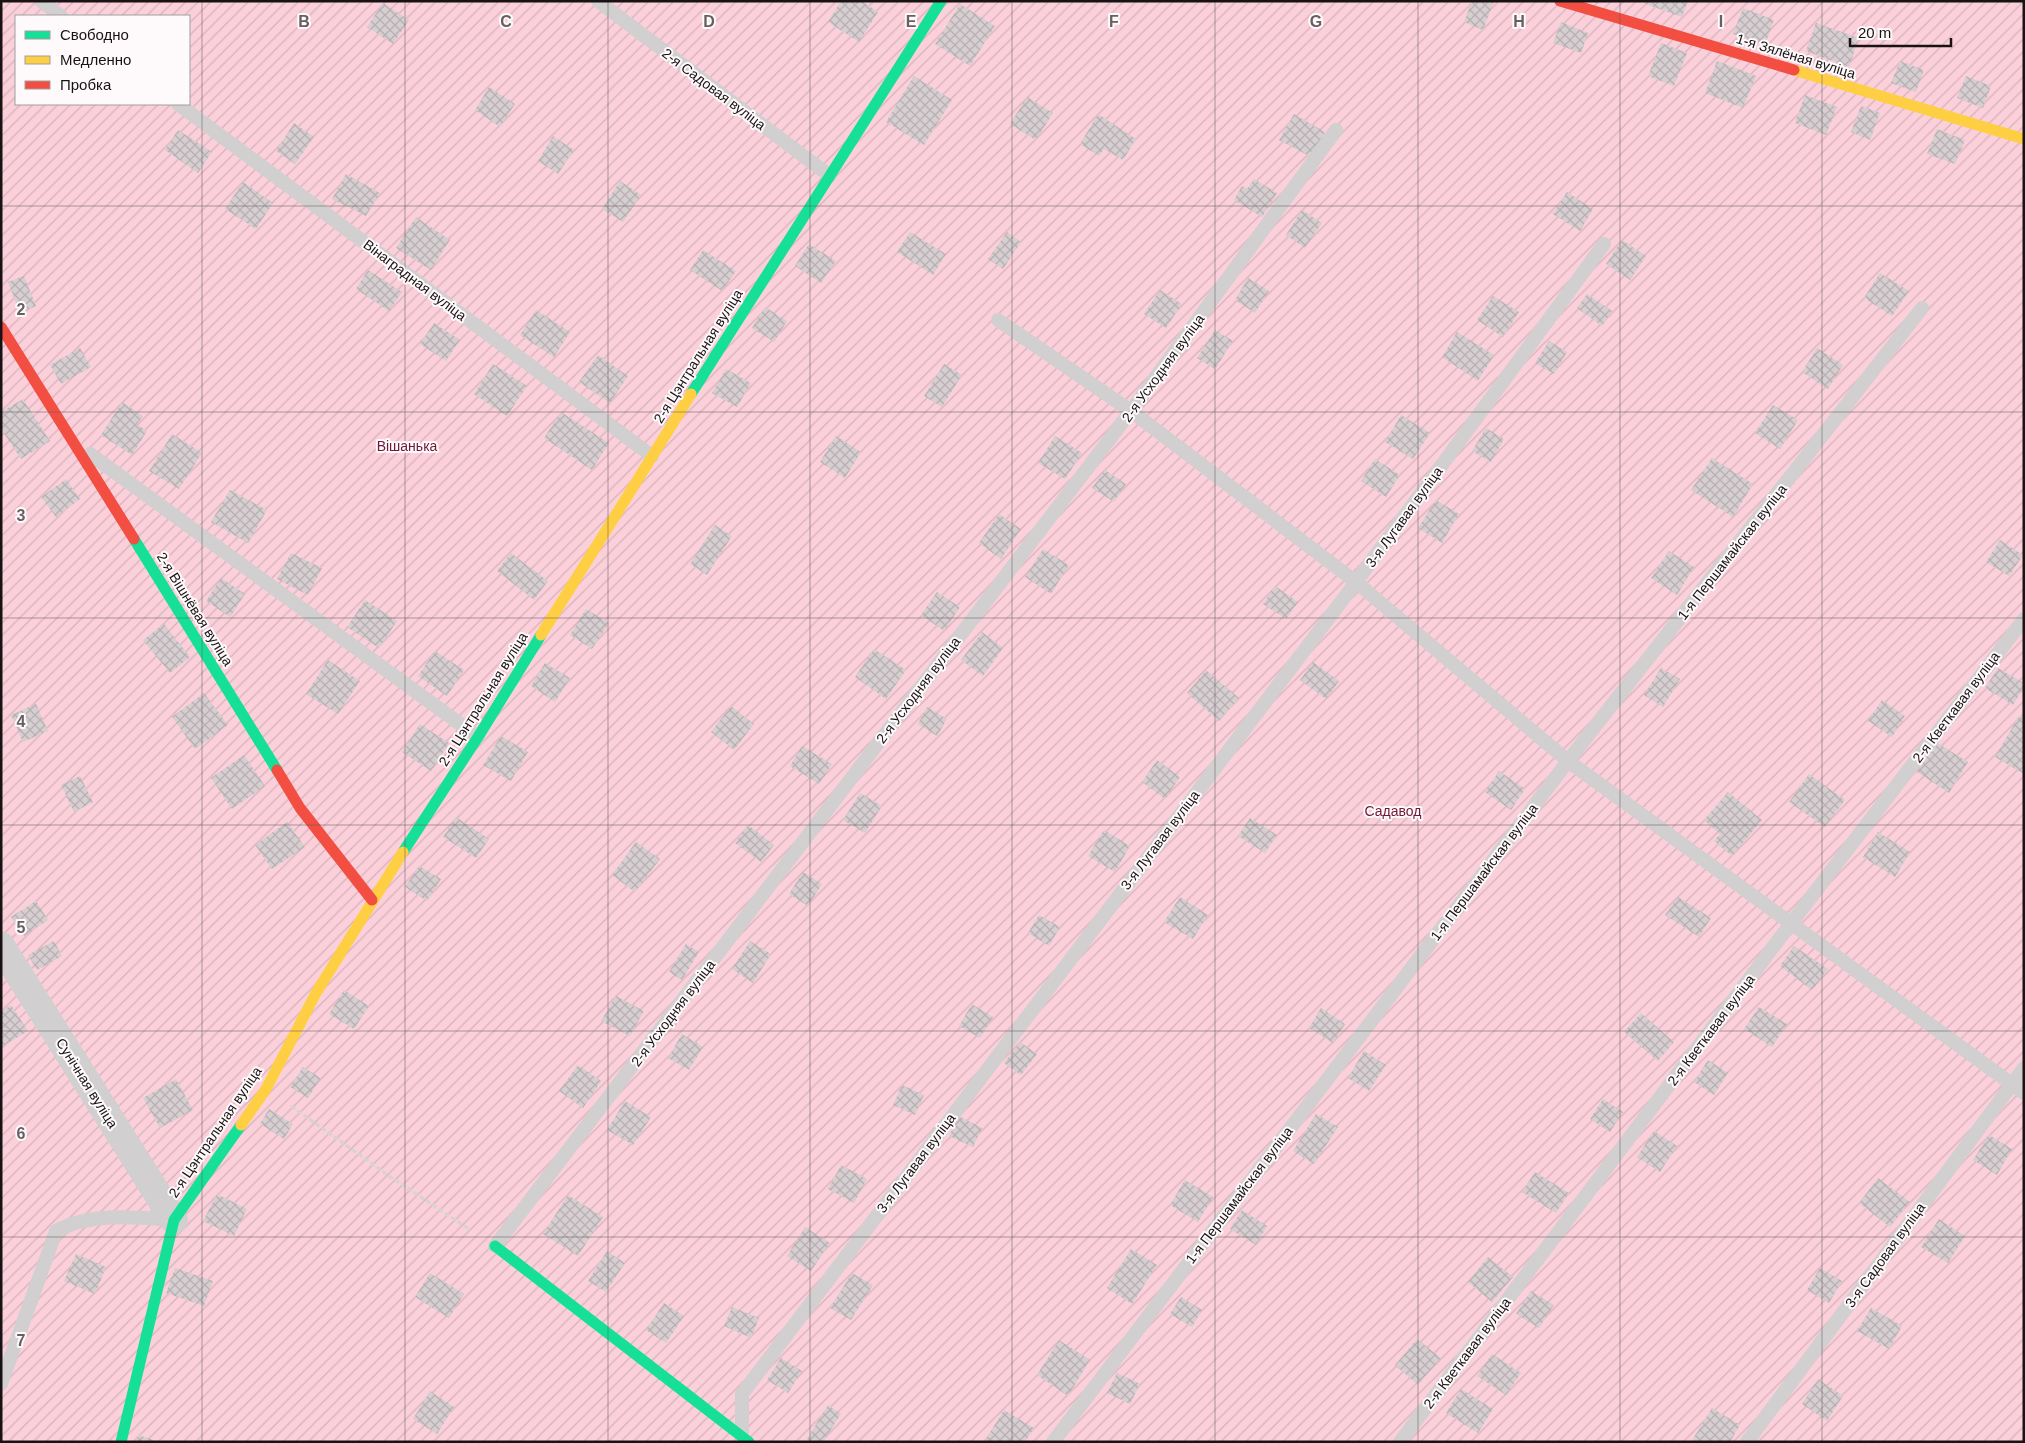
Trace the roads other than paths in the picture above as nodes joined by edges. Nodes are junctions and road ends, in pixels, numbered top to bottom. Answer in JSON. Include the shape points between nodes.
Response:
{"nodes":[{"id":1,"x":41,"y":1,"type":"edge"},
{"id":2,"x":598,"y":1,"type":"edge"},
{"id":3,"x":941,"y":1,"type":"edge"},
{"id":4,"x":1560,"y":1,"type":"edge"},
{"id":5,"x":60,"y":15,"type":"edge"},
{"id":6,"x":179,"y":105,"type":"edge"},
{"id":7,"x":1336,"y":130,"type":"dead end"},
{"id":8,"x":2024,"y":139,"type":"edge"},
{"id":9,"x":830,"y":176,"type":"junction"},
{"id":10,"x":1604,"y":244,"type":"dead end"},
{"id":11,"x":1922,"y":308,"type":"dead end"},
{"id":12,"x":998,"y":320,"type":"dead end"},
{"id":13,"x":1,"y":327,"type":"edge"},
{"id":14,"x":1131,"y":411,"type":"junction"},
{"id":15,"x":76,"y":444,"type":"junction"},
{"id":16,"x":652,"y":456,"type":"junction"},
{"id":17,"x":1356,"y":582,"type":"junction"},
{"id":18,"x":2024,"y":619,"type":"edge"},
{"id":19,"x":478,"y":737,"type":"junction"},
{"id":20,"x":1568,"y":761,"type":"junction"},
{"id":21,"x":372,"y":900,"type":"junction"},
{"id":22,"x":1792,"y":922,"type":"junction"},
{"id":23,"x":1,"y":946,"type":"edge"},
{"id":24,"x":2024,"y":1068,"type":"edge"},
{"id":25,"x":2011,"y":1084,"type":"junction"},
{"id":26,"x":2024,"y":1093,"type":"edge"},
{"id":27,"x":174,"y":1220,"type":"junction"},
{"id":28,"x":495,"y":1246,"type":"joint"},
{"id":29,"x":1,"y":1384,"type":"edge"},
{"id":30,"x":743,"y":1440,"type":"edge"},
{"id":31,"x":121,"y":1442,"type":"edge"},
{"id":32,"x":1053,"y":1442,"type":"edge"},
{"id":33,"x":1400,"y":1442,"type":"edge"},
{"id":34,"x":1747,"y":1442,"type":"edge"}],
"edges":[{"from":1,"to":5,"type":"lane"},
{"from":2,"to":9,"type":"lane","name":"2-я Садовая вуліца"},
{"from":3,"to":9,"type":"street","name":"2-я Цэнтральная вуліца"},
{"from":4,"to":8,"type":"street","name":"1-я Зялёная вуліца"},
{"from":6,"to":16,"type":"lane","name":"Вінаградная вуліца"},
{"from":7,"to":14,"type":"lane","name":"2-я Усходняя вуліца"},
{"from":9,"to":16,"type":"street","name":"2-я Цэнтральная вуліца"},
{"from":10,"to":17,"type":"lane","name":"3-я Лугавая вуліца"},
{"from":11,"to":20,"type":"lane","name":"1-я Першамайская вуліца"},
{"from":12,"to":14,"type":"lane"},
{"from":13,"to":15,"type":"street","name":"2-я Вішнёвая вуліца"},
{"from":14,"to":17,"type":"lane"},
{"from":14,"to":28,"type":"lane","name":"2-я Усходняя вуліца"},
{"from":15,"to":19,"type":"lane"},
{"from":15,"to":21,"type":"street","name":"2-я Вішнёвая вуліца","via":[[300,808]]},
{"from":16,"to":19,"type":"street","name":"2-я Цэнтральная вуліца"},
{"from":17,"to":20,"type":"lane"},
{"from":17,"to":30,"type":"lane","name":"3-я Лугавая вуліца","via":[[742,1394]]},
{"from":18,"to":22,"type":"lane","name":"2-я Кветкавая вуліца"},
{"from":19,"to":21,"type":"street","name":"2-я Цэнтральная вуліца"},
{"from":20,"to":22,"type":"lane"},
{"from":20,"to":32,"type":"lane","name":"1-я Першамайская вуліца"},
{"from":21,"to":27,"type":"street","name":"2-я Цэнтральная вуліца","via":[[316,993],[266,1089]]},
{"from":22,"to":25,"type":"lane"},
{"from":22,"to":33,"type":"lane","name":"2-я Кветкавая вуліца"},
{"from":23,"to":27,"type":"street","name":"Сунічная вуліца"},
{"from":24,"to":25,"type":"lane","name":"3-я Садовая вуліца"},
{"from":25,"to":26,"type":"lane"},
{"from":25,"to":34,"type":"lane","name":"3-я Садовая вуліца"},
{"from":27,"to":29,"type":"lane","via":[[122,1216],[69,1224],[56,1231]]},
{"from":27,"to":31,"type":"street","name":"2-я Цэнтральная вуліца"},
{"from":28,"to":30,"type":"street"}]}
